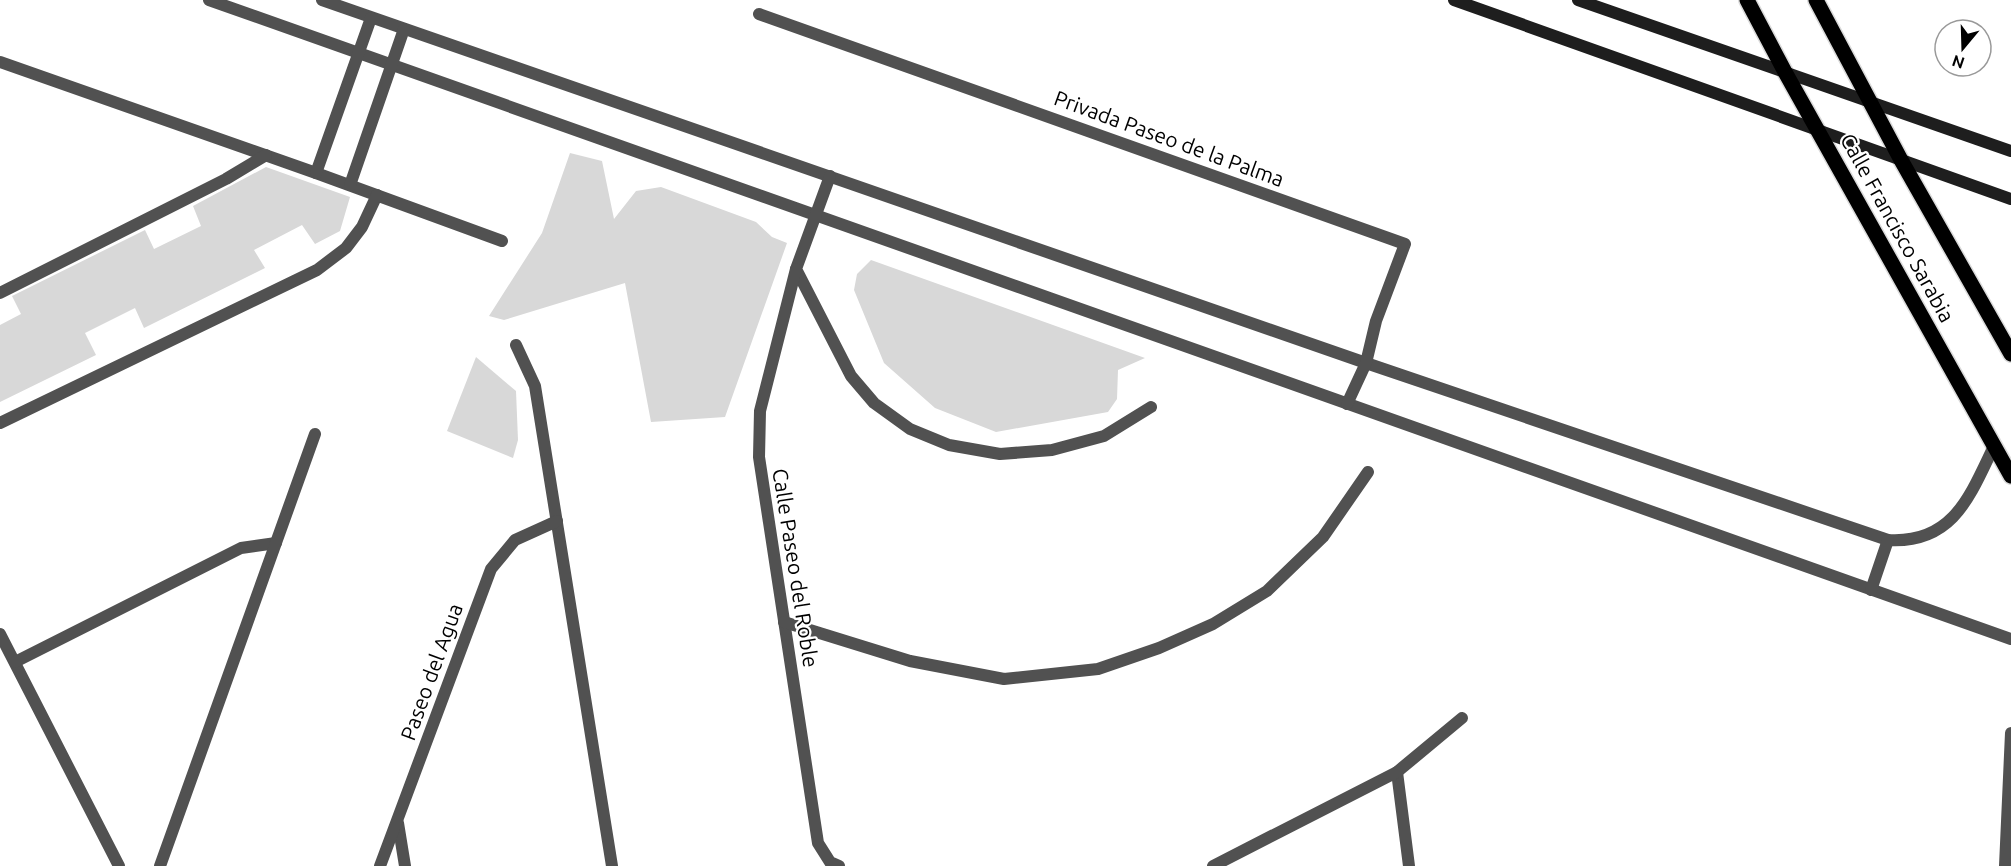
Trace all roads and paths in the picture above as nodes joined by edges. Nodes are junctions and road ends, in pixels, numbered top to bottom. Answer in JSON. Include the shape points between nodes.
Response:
{"nodes":[{"id":1,"x":209,"y":0,"type":"edge"},
{"id":2,"x":322,"y":0,"type":"edge"},
{"id":3,"x":1454,"y":0,"type":"edge"},
{"id":4,"x":1578,"y":0,"type":"edge"},
{"id":5,"x":1747,"y":0,"type":"edge"},
{"id":6,"x":1816,"y":0,"type":"edge"},
{"id":7,"x":759,"y":14,"type":"dead end"},
{"id":8,"x":371,"y":18,"type":"junction"},
{"id":9,"x":404,"y":29,"type":"junction"},
{"id":10,"x":358,"y":53,"type":"junction"},
{"id":11,"x":0,"y":62,"type":"edge"},
{"id":12,"x":392,"y":65,"type":"junction"},
{"id":13,"x":1785,"y":72,"type":"junction"},
{"id":14,"x":1871,"y":102,"type":"junction"},
{"id":15,"x":1818,"y":130,"type":"junction"},
{"id":16,"x":2011,"y":151,"type":"edge"},
{"id":17,"x":266,"y":155,"type":"junction"},
{"id":18,"x":1901,"y":160,"type":"junction"},
{"id":19,"x":316,"y":173,"type":"junction"},
{"id":20,"x":830,"y":176,"type":"junction"},
{"id":21,"x":350,"y":185,"type":"junction"},
{"id":22,"x":376,"y":195,"type":"junction"},
{"id":23,"x":2011,"y":199,"type":"edge"},
{"id":24,"x":816,"y":215,"type":"junction"},
{"id":25,"x":502,"y":241,"type":"dead end"},
{"id":26,"x":796,"y":269,"type":"junction"},
{"id":27,"x":0,"y":293,"type":"edge"},
{"id":28,"x":516,"y":345,"type":"dead end"},
{"id":29,"x":2011,"y":354,"type":"edge"},
{"id":30,"x":1366,"y":363,"type":"junction"},
{"id":31,"x":1347,"y":404,"type":"junction"},
{"id":32,"x":1151,"y":407,"type":"dead end"},
{"id":33,"x":0,"y":423,"type":"edge"},
{"id":34,"x":315,"y":434,"type":"dead end"},
{"id":35,"x":1994,"y":446,"type":"junction"},
{"id":36,"x":1368,"y":472,"type":"dead end"},
{"id":37,"x":2011,"y":476,"type":"edge"},
{"id":38,"x":557,"y":521,"type":"junction"},
{"id":39,"x":1888,"y":540,"type":"junction"},
{"id":40,"x":276,"y":543,"type":"junction"},
{"id":41,"x":1871,"y":590,"type":"junction"},
{"id":42,"x":784,"y":622,"type":"junction"},
{"id":43,"x":0,"y":634,"type":"edge"},
{"id":44,"x":2011,"y":639,"type":"edge"},
{"id":45,"x":15,"y":662,"type":"junction"},
{"id":46,"x":1462,"y":718,"type":"dead end"},
{"id":47,"x":2011,"y":733,"type":"edge"},
{"id":48,"x":1397,"y":772,"type":"junction"},
{"id":49,"x":397,"y":821,"type":"junction"},
{"id":50,"x":119,"y":866,"type":"edge"},
{"id":51,"x":160,"y":866,"type":"edge"},
{"id":52,"x":380,"y":866,"type":"edge"},
{"id":53,"x":405,"y":866,"type":"edge"},
{"id":54,"x":612,"y":866,"type":"edge"},
{"id":55,"x":839,"y":866,"type":"edge"},
{"id":56,"x":1213,"y":866,"type":"edge"},
{"id":57,"x":1409,"y":866,"type":"edge"},
{"id":58,"x":2005,"y":866,"type":"edge"}],
"edges":[{"from":1,"to":10,"type":"street"},
{"from":2,"to":8,"type":"street"},
{"from":3,"to":15,"type":"main road"},
{"from":4,"to":13,"type":"main road"},
{"from":5,"to":13,"type":"main road","name":"Calle Francisco Sarabia"},
{"from":6,"to":14,"type":"main road","name":"Calle Francisco Sarabia"},
{"from":7,"to":30,"type":"street","name":"Privada Paseo de la Palma","via":[[1405,244],[1376,321]]},
{"from":8,"to":9,"type":"street"},
{"from":8,"to":10,"type":"street"},
{"from":9,"to":12,"type":"street"},
{"from":9,"to":20,"type":"street"},
{"from":10,"to":12,"type":"street"},
{"from":10,"to":19,"type":"street"},
{"from":11,"to":17,"type":"street"},
{"from":12,"to":21,"type":"street"},
{"from":12,"to":24,"type":"street"},
{"from":13,"to":14,"type":"main road"},
{"from":13,"to":15,"type":"main road","name":"Calle Francisco Sarabia"},
{"from":14,"to":16,"type":"main road"},
{"from":14,"to":18,"type":"main road","name":"Calle Francisco Sarabia"},
{"from":15,"to":18,"type":"main road"},
{"from":15,"to":35,"type":"main road","name":"Calle Francisco Sarabia"},
{"from":17,"to":19,"type":"street"},
{"from":17,"to":27,"type":"street"},
{"from":18,"to":23,"type":"main road"},
{"from":18,"to":29,"type":"main road","name":"Calle Francisco Sarabia"},
{"from":19,"to":21,"type":"street"},
{"from":20,"to":24,"type":"street","name":"Calle Paseo del Roble"},
{"from":20,"to":30,"type":"street"},
{"from":21,"to":22,"type":"street"},
{"from":22,"to":25,"type":"street"},
{"from":22,"to":33,"type":"street","via":[[362,227],[346,248],[318,270]]},
{"from":24,"to":26,"type":"street","name":"Calle Paseo del Roble"},
{"from":24,"to":31,"type":"street"},
{"from":26,"to":32,"type":"street","via":[[851,376],[874,404],[910,429],[949,445],[1000,454],[1052,450],[1104,436]]},
{"from":26,"to":42,"type":"street","name":"Calle Paseo del Roble","via":[[760,411],[759,457]]},
{"from":28,"to":38,"type":"street","via":[[535,386]]},
{"from":30,"to":31,"type":"street","name":"Privada Paseo de la Palma"},
{"from":30,"to":39,"type":"street"},
{"from":31,"to":41,"type":"street"},
{"from":34,"to":40,"type":"street"},
{"from":35,"to":37,"type":"main road","name":"Calle Francisco Sarabia"},
{"from":35,"to":39,"type":"street","via":[[1955,517],[1934,532],[1908,542]]},
{"from":36,"to":42,"type":"street","via":[[1323,537],[1267,591],[1213,624],[1098,669],[1004,679],[910,662]]},
{"from":38,"to":49,"type":"street","name":"Paseo del Agua","via":[[515,540],[491,569]]},
{"from":38,"to":54,"type":"street"},
{"from":39,"to":41,"type":"street"},
{"from":40,"to":45,"type":"street","via":[[241,548]]},
{"from":40,"to":51,"type":"street"},
{"from":41,"to":44,"type":"street"},
{"from":42,"to":55,"type":"street","name":"Calle Paseo del Roble","via":[[818,843],[830,862]]},
{"from":43,"to":45,"type":"street"},
{"from":45,"to":50,"type":"street"},
{"from":46,"to":48,"type":"street"},
{"from":47,"to":58,"type":"street"},
{"from":48,"to":56,"type":"street"},
{"from":48,"to":57,"type":"street"},
{"from":49,"to":52,"type":"street","name":"Paseo del Agua"},
{"from":49,"to":53,"type":"street"}]}
